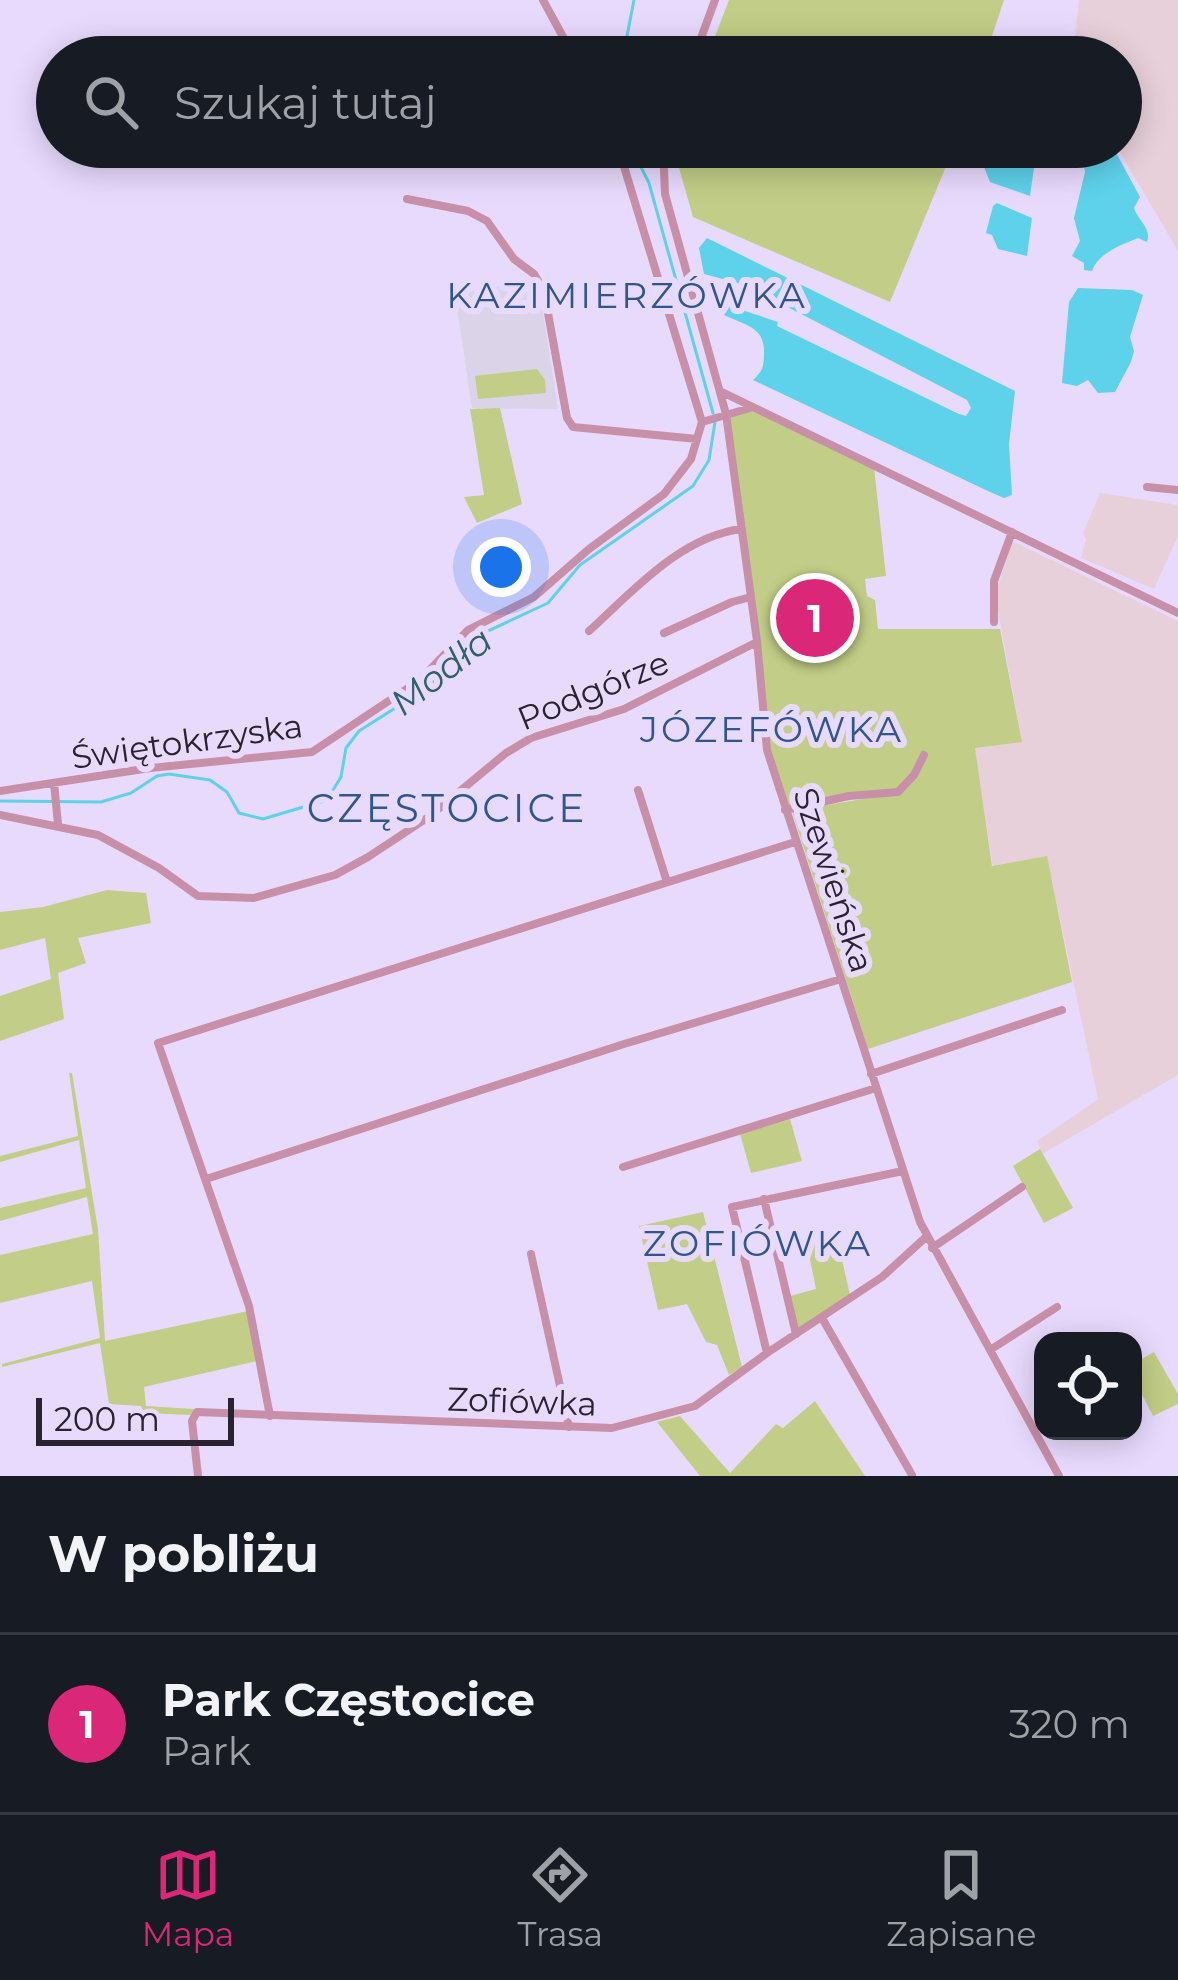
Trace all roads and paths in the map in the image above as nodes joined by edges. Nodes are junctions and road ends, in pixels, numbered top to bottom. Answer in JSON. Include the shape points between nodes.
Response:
{"nodes":[{"id":1,"x":543,"y":0,"type":"edge"},
{"id":2,"x":715,"y":0,"type":"edge"},
{"id":3,"x":563,"y":36,"type":"edge"},
{"id":4,"x":702,"y":36,"type":"edge"},
{"id":5,"x":625,"y":168,"type":"edge"},
{"id":6,"x":664,"y":168,"type":"edge"},
{"id":7,"x":407,"y":199,"type":"dead end"},
{"id":8,"x":721,"y":391,"type":"junction"},
{"id":9,"x":752,"y":407,"type":"junction"},
{"id":10,"x":714,"y":418,"type":"junction"},
{"id":11,"x":697,"y":439,"type":"junction"},
{"id":12,"x":1147,"y":487,"type":"dead end"},
{"id":13,"x":1178,"y":490,"type":"edge"},
{"id":14,"x":742,"y":529,"type":"junction"},
{"id":15,"x":1012,"y":532,"type":"junction"},
{"id":16,"x":751,"y":597,"type":"junction"},
{"id":17,"x":1178,"y":613,"type":"edge"},
{"id":18,"x":994,"y":622,"type":"dead end"},
{"id":19,"x":589,"y":631,"type":"dead end"},
{"id":20,"x":664,"y":633,"type":"dead end"},
{"id":21,"x":757,"y":641,"type":"junction"},
{"id":22,"x":924,"y":755,"type":"dead end"},
{"id":23,"x":55,"y":786,"type":"junction"},
{"id":24,"x":638,"y":790,"type":"dead end"},
{"id":25,"x":0,"y":791,"type":"edge"},
{"id":26,"x":785,"y":810,"type":"junction"},
{"id":27,"x":0,"y":815,"type":"edge"},
{"id":28,"x":58,"y":824,"type":"junction"},
{"id":29,"x":796,"y":842,"type":"junction"},
{"id":30,"x":667,"y":882,"type":"junction"},
{"id":31,"x":841,"y":980,"type":"junction"},
{"id":32,"x":1062,"y":1010,"type":"dead end"},
{"id":33,"x":871,"y":1074,"type":"junction"},
{"id":34,"x":876,"y":1088,"type":"junction"},
{"id":35,"x":623,"y":1167,"type":"dead end"},
{"id":36,"x":903,"y":1171,"type":"junction"},
{"id":37,"x":206,"y":1179,"type":"junction"},
{"id":38,"x":1022,"y":1187,"type":"dead end"},
{"id":39,"x":764,"y":1199,"type":"junction"},
{"id":40,"x":926,"y":1237,"type":"junction"},
{"id":41,"x":932,"y":1248,"type":"junction"},
{"id":42,"x":531,"y":1253,"type":"dead end"},
{"id":43,"x":1057,"y":1307,"type":"dead end"},
{"id":44,"x":822,"y":1318,"type":"junction"},
{"id":45,"x":796,"y":1334,"type":"junction"},
{"id":46,"x":990,"y":1351,"type":"junction"},
{"id":47,"x":767,"y":1353,"type":"junction"},
{"id":48,"x":270,"y":1416,"type":"junction"},
{"id":49,"x":569,"y":1427,"type":"junction"},
{"id":50,"x":912,"y":1475,"type":"edge"},
{"id":51,"x":198,"y":1476,"type":"edge"},
{"id":52,"x":1060,"y":1476,"type":"edge"}],
"edges":[{"from":1,"to":3,"type":"street"},
{"from":2,"to":4,"type":"street"},
{"from":5,"to":10,"type":"street"},
{"from":6,"to":8,"type":"street"},
{"from":7,"to":11,"type":"street","via":[[487,221],[534,274],[573,428]]},
{"from":8,"to":9,"type":"street"},
{"from":8,"to":10,"type":"street"},
{"from":9,"to":10,"type":"street"},
{"from":9,"to":15,"type":"street"},
{"from":10,"to":11,"type":"street","name":"Świętokrzyska"},
{"from":10,"to":14,"type":"street","name":"Szewieńska"},
{"from":11,"to":23,"type":"street","name":"Świętokrzyska","via":[[664,494],[534,597],[468,630],[420,680],[312,752]]},
{"from":12,"to":13,"type":"street"},
{"from":14,"to":16,"type":"street","name":"Szewieńska"},
{"from":14,"to":19,"type":"street","via":[[680,554]]},
{"from":15,"to":17,"type":"street"},
{"from":15,"to":18,"type":"street","via":[[994,580]]},
{"from":16,"to":20,"type":"street"},
{"from":16,"to":21,"type":"street","name":"Szewieńska"},
{"from":21,"to":26,"type":"street","name":"Szewieńska","via":[[766,750]]},
{"from":21,"to":28,"type":"street","name":"Podgórze","via":[[624,709],[531,738],[368,857],[266,895],[198,896],[110,841]]},
{"from":22,"to":26,"type":"street","via":[[898,792]]},
{"from":23,"to":25,"type":"street","name":"Świętokrzyska"},
{"from":23,"to":28,"type":"street"},
{"from":24,"to":30,"type":"street"},
{"from":26,"to":29,"type":"street","name":"Szewieńska"},
{"from":27,"to":28,"type":"street","name":"Podgórze"},
{"from":29,"to":30,"type":"street"},
{"from":29,"to":31,"type":"street","name":"Szewieńska"},
{"from":30,"to":37,"type":"street","via":[[158,1043]]},
{"from":31,"to":33,"type":"street","name":"Szewieńska"},
{"from":31,"to":37,"type":"street"},
{"from":32,"to":33,"type":"street"},
{"from":33,"to":34,"type":"street","name":"Szewieńska"},
{"from":34,"to":35,"type":"street"},
{"from":34,"to":36,"type":"street","name":"Szewieńska"},
{"from":36,"to":39,"type":"street"},
{"from":36,"to":40,"type":"street","name":"Szewieńska"},
{"from":37,"to":48,"type":"street","via":[[249,1306]]},
{"from":38,"to":41,"type":"street"},
{"from":39,"to":45,"type":"street"},
{"from":39,"to":47,"type":"street","via":[[734,1205],[732,1213]]},
{"from":40,"to":41,"type":"street","name":"Szewieńska"},
{"from":40,"to":44,"type":"street","name":"Zofiówka"},
{"from":41,"to":46,"type":"street","name":"Szewieńska"},
{"from":42,"to":49,"type":"street"},
{"from":43,"to":46,"type":"street"},
{"from":44,"to":45,"type":"street","name":"Zofiówka"},
{"from":44,"to":50,"type":"street"},
{"from":45,"to":47,"type":"street","name":"Zofiówka"},
{"from":46,"to":52,"type":"street","name":"Szewieńska"},
{"from":47,"to":49,"type":"street","name":"Zofiówka","via":[[695,1406],[612,1427]]},
{"from":48,"to":49,"type":"street","name":"Zofiówka"},
{"from":48,"to":51,"type":"street","name":"Zofiówka","via":[[194,1414]]}]}
